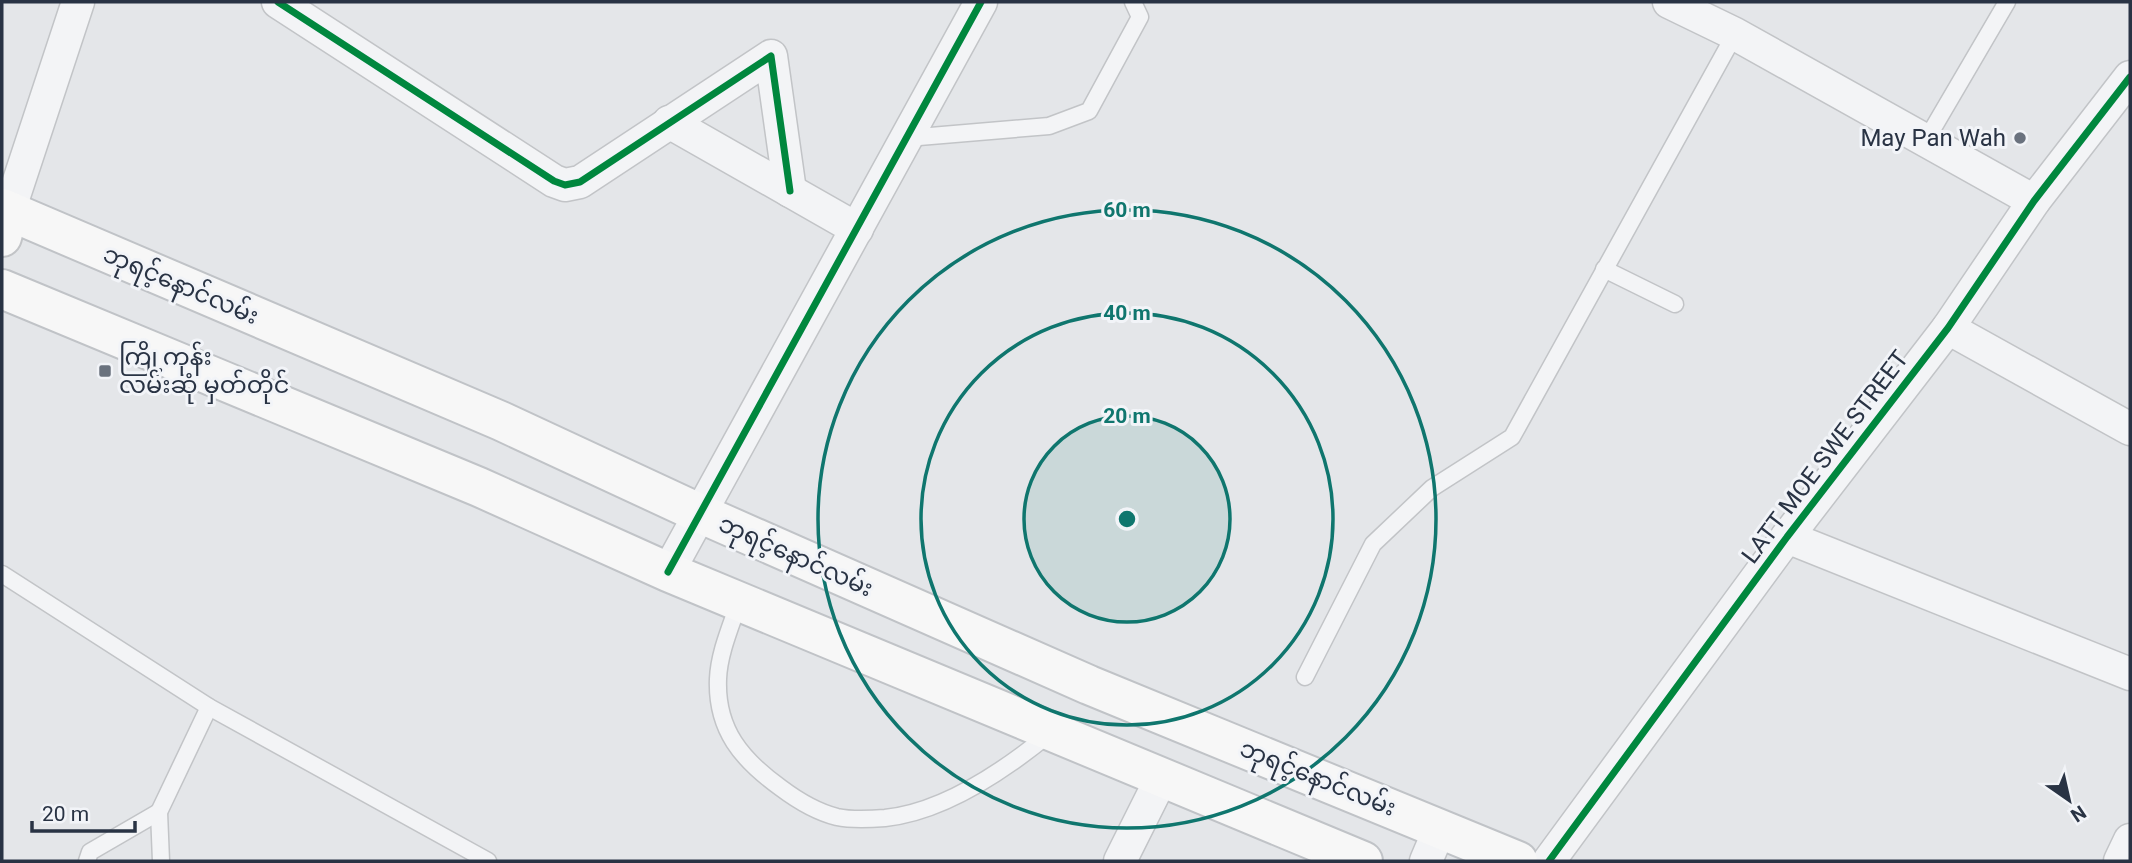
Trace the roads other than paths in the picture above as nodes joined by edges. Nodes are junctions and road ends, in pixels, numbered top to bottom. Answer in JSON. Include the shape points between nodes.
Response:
{"nodes":[{"id":1,"x":78,"y":2,"type":"edge"},
{"id":2,"x":278,"y":2,"type":"edge"},
{"id":3,"x":981,"y":2,"type":"edge"},
{"id":4,"x":1133,"y":2,"type":"edge"},
{"id":5,"x":1669,"y":2,"type":"edge"},
{"id":6,"x":2007,"y":2,"type":"edge"},
{"id":7,"x":1734,"y":34,"type":"junction"},
{"id":8,"x":2130,"y":77,"type":"edge"},
{"id":9,"x":669,"y":122,"type":"junction"},
{"id":10,"x":906,"y":138,"type":"junction"},
{"id":11,"x":1925,"y":142,"type":"junction"},
{"id":12,"x":790,"y":191,"type":"junction"},
{"id":13,"x":2034,"y":201,"type":"junction"},
{"id":14,"x":4,"y":219,"type":"edge"},
{"id":15,"x":857,"y":229,"type":"junction"},
{"id":16,"x":1604,"y":269,"type":"junction"},
{"id":17,"x":2,"y":289,"type":"edge"},
{"id":18,"x":1675,"y":304,"type":"dead end"},
{"id":19,"x":1948,"y":328,"type":"junction"},
{"id":20,"x":2130,"y":429,"type":"edge"},
{"id":21,"x":699,"y":513,"type":"junction"},
{"id":22,"x":1787,"y":537,"type":"junction"},
{"id":23,"x":668,"y":572,"type":"junction"},
{"id":24,"x":2,"y":574,"type":"edge"},
{"id":25,"x":739,"y":602,"type":"junction"},
{"id":26,"x":2130,"y":674,"type":"edge"},
{"id":27,"x":1305,"y":677,"type":"dead end"},
{"id":28,"x":1090,"y":685,"type":"junction"},
{"id":29,"x":209,"y":707,"type":"junction"},
{"id":30,"x":1060,"y":735,"type":"junction"},
{"id":31,"x":1162,"y":777,"type":"junction"},
{"id":32,"x":159,"y":812,"type":"junction"},
{"id":33,"x":2130,"y":840,"type":"edge"},
{"id":34,"x":1433,"y":845,"type":"edge"},
{"id":35,"x":87,"y":861,"type":"edge"},
{"id":36,"x":161,"y":861,"type":"edge"},
{"id":37,"x":488,"y":861,"type":"edge"},
{"id":38,"x":1120,"y":861,"type":"edge"},
{"id":39,"x":1363,"y":861,"type":"edge"},
{"id":40,"x":1518,"y":861,"type":"edge"},
{"id":41,"x":1549,"y":861,"type":"edge"},
{"id":42,"x":2120,"y":861,"type":"edge"}],
"edges":[{"from":1,"to":14,"type":"street"},
{"from":2,"to":9,"type":"street","via":[[565,185],[580,182]]},
{"from":3,"to":10,"type":"street"},
{"from":4,"to":10,"type":"lane","via":[[1140,17],[1089,111],[1049,126]]},
{"from":5,"to":7,"type":"street"},
{"from":6,"to":11,"type":"lane"},
{"from":7,"to":11,"type":"street"},
{"from":7,"to":16,"type":"lane"},
{"from":8,"to":13,"type":"street","name":"LATT MOE SWE STREET"},
{"from":9,"to":12,"type":"street"},
{"from":9,"to":12,"type":"street","via":[[771,55]]},
{"from":10,"to":15,"type":"street"},
{"from":11,"to":13,"type":"street"},
{"from":12,"to":15,"type":"street"},
{"from":13,"to":19,"type":"street","name":"LATT MOE SWE STREET"},
{"from":14,"to":21,"type":"main road","name":"ဘုရင့်နောင်လမ်း","via":[[501,421]]},
{"from":15,"to":21,"type":"street"},
{"from":16,"to":18,"type":"lane"},
{"from":16,"to":27,"type":"lane","via":[[1511,436],[1432,488],[1373,544]]},
{"from":17,"to":23,"type":"main road","via":[[479,487]]},
{"from":19,"to":20,"type":"street"},
{"from":19,"to":22,"type":"street","name":"LATT MOE SWE STREET"},
{"from":21,"to":23,"type":"street"},
{"from":21,"to":28,"type":"main road","name":"ဘုရင့်နောင်လမ်း"},
{"from":22,"to":26,"type":"street"},
{"from":22,"to":41,"type":"street","name":"LATT MOE SWE STREET"},
{"from":23,"to":25,"type":"main road"},
{"from":24,"to":29,"type":"lane"},
{"from":25,"to":30,"type":"main road"},
{"from":25,"to":30,"type":"lane","via":[[717,677],[728,733],[755,769],[796,800],[839,818],[886,818],[931,807]]},
{"from":28,"to":30,"type":"main road"},
{"from":28,"to":34,"type":"main road","name":"ဘုရင့်နောင်လမ်း"},
{"from":29,"to":32,"type":"lane"},
{"from":29,"to":37,"type":"lane"},
{"from":30,"to":31,"type":"main road"},
{"from":31,"to":38,"type":"street"},
{"from":31,"to":39,"type":"main road"},
{"from":32,"to":35,"type":"lane","via":[[90,852]]},
{"from":32,"to":36,"type":"lane"},
{"from":33,"to":42,"type":"street"},
{"from":34,"to":40,"type":"main road","name":"ဘုရင့်နောင်လမ်း"}]}
